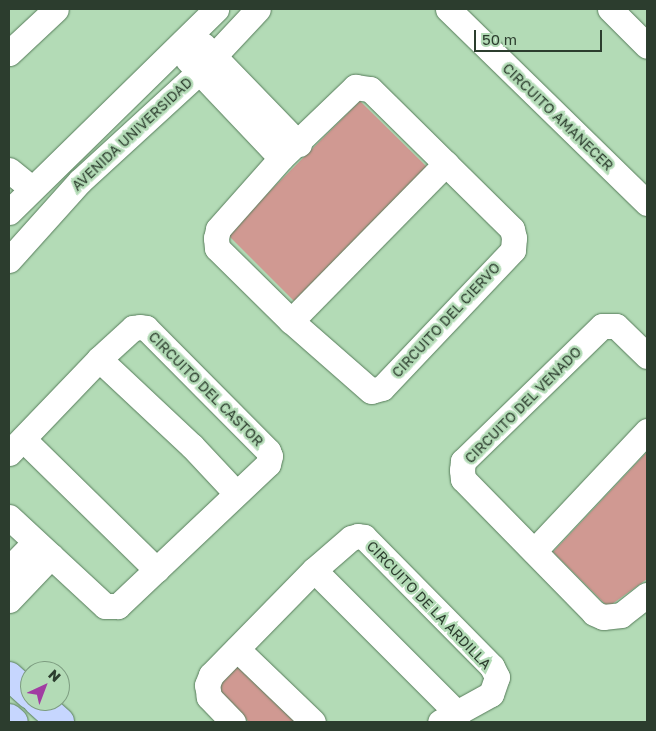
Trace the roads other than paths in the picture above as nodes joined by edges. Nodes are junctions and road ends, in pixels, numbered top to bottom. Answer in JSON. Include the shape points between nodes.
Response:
{"nodes":[{"id":1,"x":216,"y":9,"type":"edge"},
{"id":2,"x":258,"y":9,"type":"edge"},
{"id":3,"x":448,"y":9,"type":"edge"},
{"id":4,"x":610,"y":9,"type":"edge"},
{"id":5,"x":40,"y":13,"type":"edge"},
{"id":6,"x":185,"y":42,"type":"junction"},
{"id":7,"x":647,"y":46,"type":"edge"},
{"id":8,"x":9,"y":53,"type":"edge"},
{"id":9,"x":206,"y":64,"type":"junction"},
{"id":10,"x":290,"y":151,"type":"junction"},
{"id":11,"x":446,"y":163,"type":"junction"},
{"id":12,"x":9,"y":170,"type":"edge"},
{"id":13,"x":30,"y":187,"type":"junction"},
{"id":14,"x":643,"y":189,"type":"edge"},
{"id":15,"x":9,"y":212,"type":"edge"},
{"id":16,"x":9,"y":260,"type":"edge"},
{"id":17,"x":291,"y":321,"type":"junction"},
{"id":18,"x":647,"y":356,"type":"edge"},
{"id":19,"x":98,"y":359,"type":"junction"},
{"id":20,"x":647,"y":432,"type":"edge"},
{"id":21,"x":16,"y":446,"type":"edge"},
{"id":22,"x":234,"y":492,"type":"junction"},
{"id":23,"x":9,"y":517,"type":"edge"},
{"id":24,"x":43,"y":549,"type":"junction"},
{"id":25,"x":534,"y":551,"type":"junction"},
{"id":26,"x":9,"y":569,"type":"edge"},
{"id":27,"x":157,"y":570,"type":"junction"},
{"id":28,"x":314,"y":570,"type":"junction"},
{"id":29,"x":647,"y":594,"type":"edge"},
{"id":30,"x":9,"y":600,"type":"edge"},
{"id":31,"x":237,"y":649,"type":"junction"},
{"id":32,"x":9,"y":676,"type":"edge"},
{"id":33,"x":20,"y":686,"type":"edge"},
{"id":34,"x":48,"y":711,"type":"edge"},
{"id":35,"x":9,"y":718,"type":"edge"},
{"id":36,"x":449,"y":718,"type":"edge"},
{"id":37,"x":14,"y":722,"type":"edge"},
{"id":38,"x":60,"y":722,"type":"edge"},
{"id":39,"x":233,"y":722,"type":"edge"},
{"id":40,"x":313,"y":722,"type":"edge"}],
"edges":[{"from":1,"to":6,"type":"street"},
{"from":2,"to":9,"type":"street","name":"AVENIDA UNIVERSIDAD"},
{"from":3,"to":14,"type":"street","name":"CIRCUITO AMANECER"},
{"from":4,"to":7,"type":"street"},
{"from":5,"to":8,"type":"street"},
{"from":6,"to":9,"type":"street"},
{"from":6,"to":13,"type":"street"},
{"from":9,"to":10,"type":"street"},
{"from":9,"to":16,"type":"street","name":"AVENIDA UNIVERSIDAD","via":[[80,181]]},
{"from":10,"to":11,"type":"street","name":"CIRCUITO DEL CIERVO","via":[[355,87],[363,87],[370,89]]},
{"from":10,"to":17,"type":"street","name":"CIRCUITO DEL CIERVO","via":[[218,229],[216,238],[217,248]]},
{"from":11,"to":17,"type":"street"},
{"from":11,"to":17,"type":"street","name":"CIRCUITO DEL CIERVO","via":[[512,229],[513,250],[382,388],[371,390],[362,386]]},
{"from":12,"to":13,"type":"street"},
{"from":13,"to":15,"type":"street"},
{"from":18,"to":25,"type":"street","name":"CIRCUITO DEL VENADO","via":[[616,326],[602,326],[463,461],[463,479]]},
{"from":19,"to":21,"type":"street","name":"CIRCUITO DEL CASTOR"},
{"from":19,"to":22,"type":"street","via":[[192,446]]},
{"from":19,"to":22,"type":"street","name":"CIRCUITO DEL CASTOR","via":[[133,328],[146,328],[268,450],[268,464]]},
{"from":20,"to":25,"type":"street"},
{"from":21,"to":27,"type":"street","name":"CIRCUITO DEL CASTOR"},
{"from":22,"to":27,"type":"street","name":"CIRCUITO DEL CASTOR"},
{"from":23,"to":24,"type":"street","name":"CIRCUITO DEL CASTOR"},
{"from":24,"to":26,"type":"street"},
{"from":24,"to":27,"type":"street","name":"CIRCUITO DEL CASTOR","via":[[105,606],[118,606]]},
{"from":24,"to":30,"type":"street"},
{"from":25,"to":29,"type":"street","name":"CIRCUITO DEL VENADO","via":[[594,613],[603,617],[621,615]]},
{"from":28,"to":31,"type":"street","name":"CIRCUITO DE LA ARDILLA"},
{"from":28,"to":36,"type":"street","name":"CIRCUITO DE LA ARDILLA"},
{"from":28,"to":36,"type":"street","name":"CIRCUITO DE LA ARDILLA","via":[[351,538],[364,538],[492,667],[497,683],[491,694]]},
{"from":31,"to":39,"type":"street","name":"CIRCUITO DE LA ARDILLA","via":[[211,675],[207,684],[209,696]]},
{"from":31,"to":40,"type":"street"},
{"from":32,"to":33,"type":"main road"},
{"from":34,"to":38,"type":"main road"},
{"from":35,"to":37,"type":"main road"}]}
